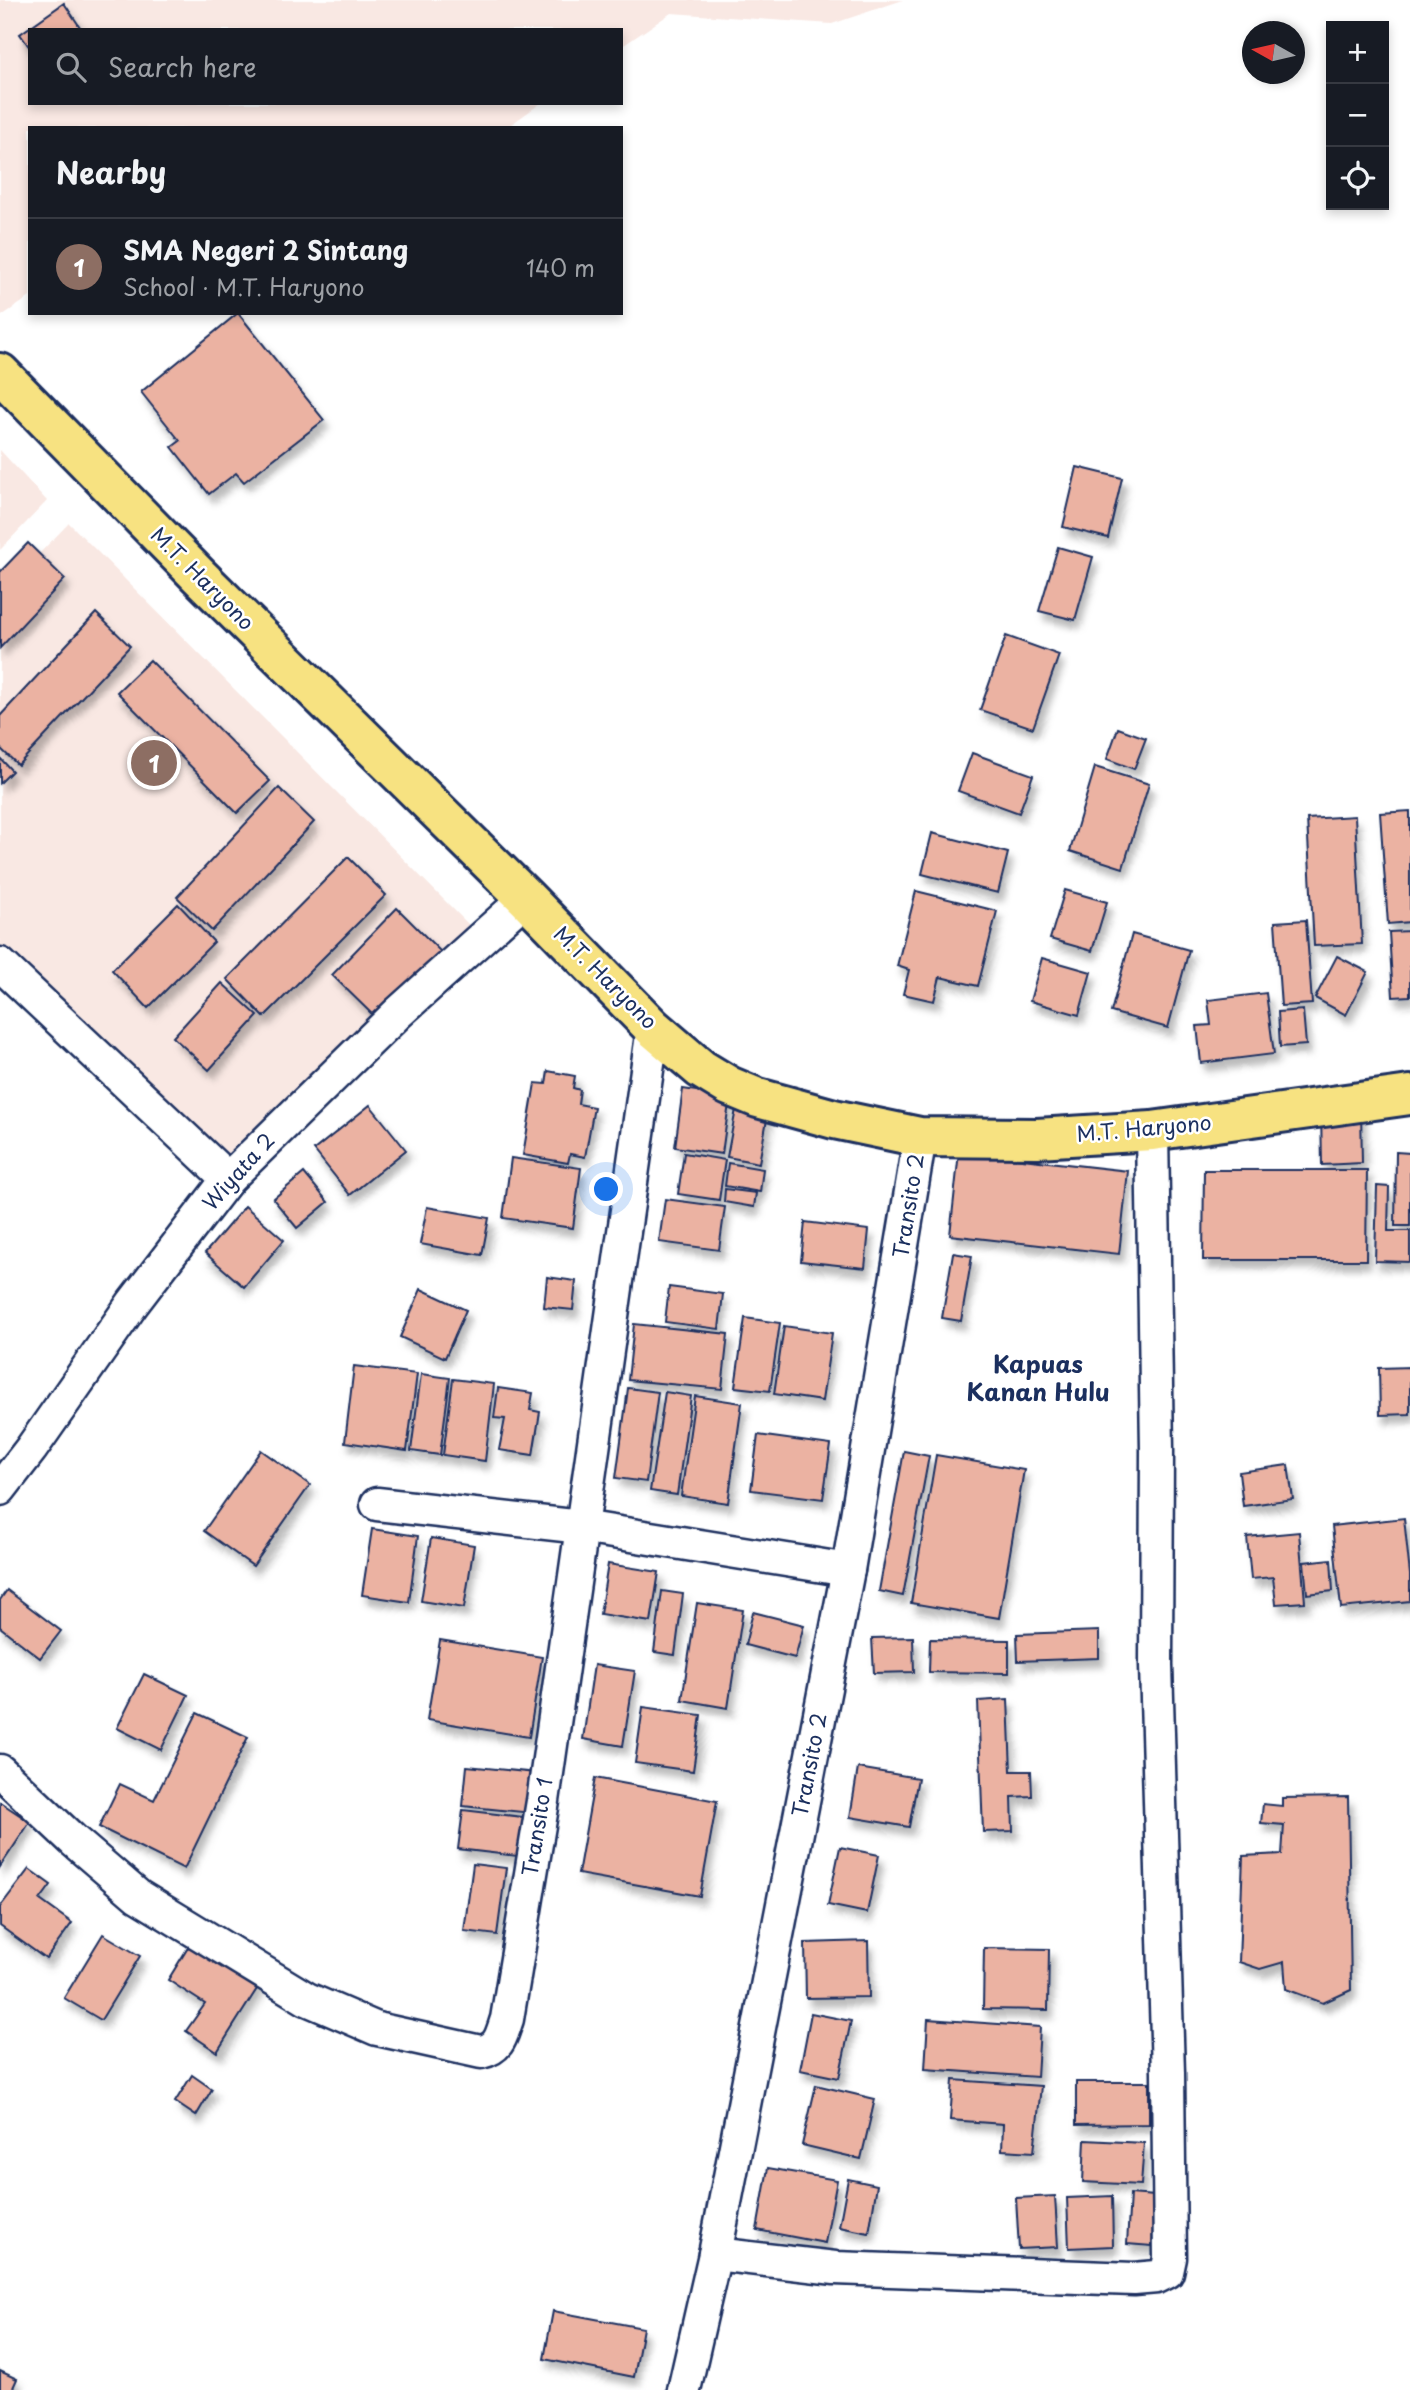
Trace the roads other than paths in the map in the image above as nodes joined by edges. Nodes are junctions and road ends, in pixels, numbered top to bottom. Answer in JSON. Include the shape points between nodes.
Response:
{"nodes":[{"id":1,"x":0,"y":373,"type":"edge"},
{"id":2,"x":526,"y":898,"type":"junction"},
{"id":3,"x":0,"y":964,"type":"edge"},
{"id":4,"x":653,"y":1028,"type":"junction"},
{"id":5,"x":1410,"y":1095,"type":"edge"},
{"id":6,"x":1152,"y":1131,"type":"junction"},
{"id":7,"x":920,"y":1137,"type":"junction"},
{"id":8,"x":228,"y":1179,"type":"junction"},
{"id":9,"x":0,"y":1489,"type":"edge"},
{"id":10,"x":377,"y":1504,"type":"dead end"},
{"id":11,"x":582,"y":1527,"type":"junction"},
{"id":12,"x":848,"y":1570,"type":"junction"},
{"id":13,"x":0,"y":1771,"type":"edge"},
{"id":14,"x":715,"y":2253,"type":"junction"},
{"id":15,"x":684,"y":2390,"type":"edge"}],
"edges":[{"from":1,"to":2,"type":"highway","name":"M.T. Haryono"},
{"from":2,"to":4,"type":"highway","name":"M.T. Haryono"},
{"from":2,"to":8,"type":"street","name":"Wiyata 2","via":[[398,1013]]},
{"from":3,"to":8,"type":"street"},
{"from":4,"to":7,"type":"highway","name":"M.T. Haryono","via":[[729,1087],[834,1119]]},
{"from":4,"to":11,"type":"street","name":"Transito 1"},
{"from":5,"to":6,"type":"highway","name":"M.T. Haryono"},
{"from":6,"to":7,"type":"highway","name":"M.T. Haryono","via":[[1037,1138]]},
{"from":6,"to":14,"type":"street","via":[[1156,1665],[1169,2099],[1167,2272],[1134,2279],[919,2272],[835,2268]]},
{"from":7,"to":12,"type":"street","name":"Transito 2"},
{"from":8,"to":9,"type":"street","name":"Wiyata 2"},
{"from":10,"to":11,"type":"street"},
{"from":11,"to":12,"type":"street"},
{"from":11,"to":13,"type":"street","name":"Transito 1","via":[[507,2019],[492,2050],[481,2052],[377,2029],[307,1999],[138,1896]]},
{"from":12,"to":14,"type":"street","name":"Transito 2"},
{"from":14,"to":15,"type":"street","name":"Transito 2"}]}
